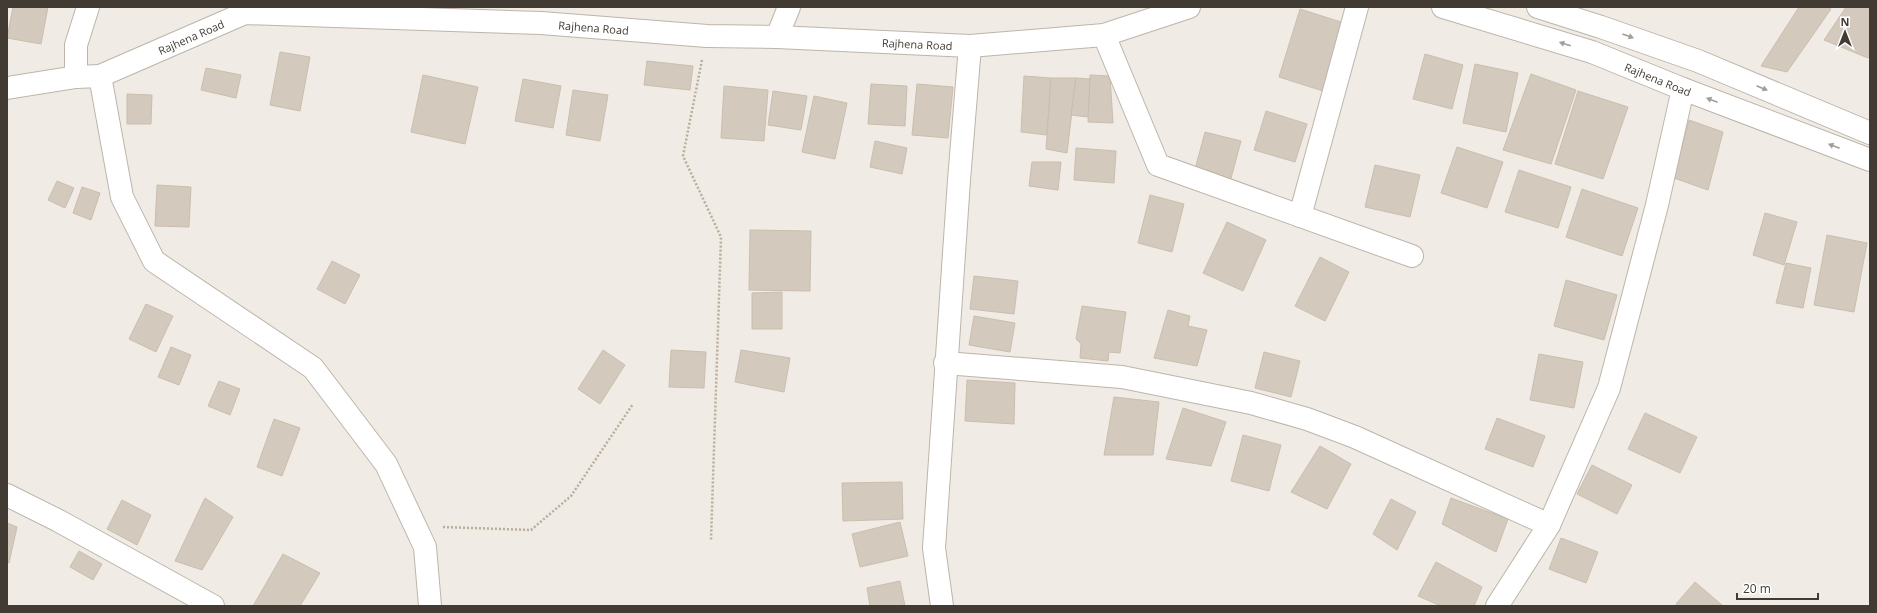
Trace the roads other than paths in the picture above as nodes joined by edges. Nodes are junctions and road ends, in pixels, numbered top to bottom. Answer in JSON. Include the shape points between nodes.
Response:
{"nodes":[{"id":1,"x":88,"y":7,"type":"edge"},
{"id":2,"x":789,"y":7,"type":"edge"},
{"id":3,"x":1189,"y":7,"type":"edge"},
{"id":4,"x":1357,"y":7,"type":"edge"},
{"id":5,"x":1443,"y":7,"type":"edge"},
{"id":6,"x":1538,"y":7,"type":"edge"},
{"id":7,"x":542,"y":15,"type":"edge"},
{"id":8,"x":1601,"y":27,"type":"junction"},
{"id":9,"x":1104,"y":35,"type":"junction"},
{"id":10,"x":777,"y":37,"type":"junction"},
{"id":11,"x":970,"y":46,"type":"junction"},
{"id":12,"x":1592,"y":52,"type":"junction"},
{"id":13,"x":100,"y":76,"type":"junction"},
{"id":14,"x":76,"y":77,"type":"junction"},
{"id":15,"x":7,"y":88,"type":"edge"},
{"id":16,"x":1683,"y":89,"type":"junction"},
{"id":17,"x":1867,"y":126,"type":"edge"},
{"id":18,"x":1870,"y":160,"type":"edge"},
{"id":19,"x":1300,"y":216,"type":"junction"},
{"id":20,"x":1412,"y":256,"type":"dead end"},
{"id":21,"x":945,"y":363,"type":"junction"},
{"id":22,"x":7,"y":495,"type":"edge"},
{"id":23,"x":1549,"y":526,"type":"junction"},
{"id":24,"x":213,"y":606,"type":"edge"},
{"id":25,"x":430,"y":606,"type":"edge"},
{"id":26,"x":942,"y":606,"type":"edge"},
{"id":27,"x":1497,"y":606,"type":"edge"}],
"edges":[{"from":1,"to":14,"type":"street","via":[[76,45]]},
{"from":2,"to":10,"type":"street"},
{"from":3,"to":9,"type":"street","name":"Rajhena Road"},
{"from":4,"to":19,"type":"street"},
{"from":12,"to":5,"type":"street","name":"Rajhena Road","one_way":true},
{"from":6,"to":8,"type":"street"},
{"from":7,"to":10,"type":"street","name":"Rajhena Road","via":[[707,36]]},
{"from":7,"to":13,"type":"street","name":"Rajhena Road","via":[[245,13]]},
{"from":8,"to":12,"type":"street"},
{"from":8,"to":17,"type":"street","one_way":true},
{"from":9,"to":11,"type":"street","name":"Rajhena Road"},
{"from":9,"to":19,"type":"street","via":[[1158,165]]},
{"from":10,"to":11,"type":"street","name":"Rajhena Road"},
{"from":11,"to":21,"type":"street"},
{"from":12,"to":16,"type":"street","name":"Rajhena Road"},
{"from":13,"to":14,"type":"street","name":"Rajhena Road"},
{"from":13,"to":25,"type":"street","via":[[122,197],[154,261],[313,368],[386,464],[425,547]]},
{"from":14,"to":15,"type":"street","name":"Rajhena Road"},
{"from":18,"to":16,"type":"street","name":"Rajhena Road","one_way":true},
{"from":16,"to":23,"type":"street","via":[[1657,205],[1609,388]]},
{"from":19,"to":20,"type":"street"},
{"from":21,"to":23,"type":"street","via":[[1122,377],[1251,403],[1307,419],[1355,437]]},
{"from":21,"to":26,"type":"street","via":[[934,548]]},
{"from":22,"to":24,"type":"street"},
{"from":23,"to":27,"type":"street"}]}
